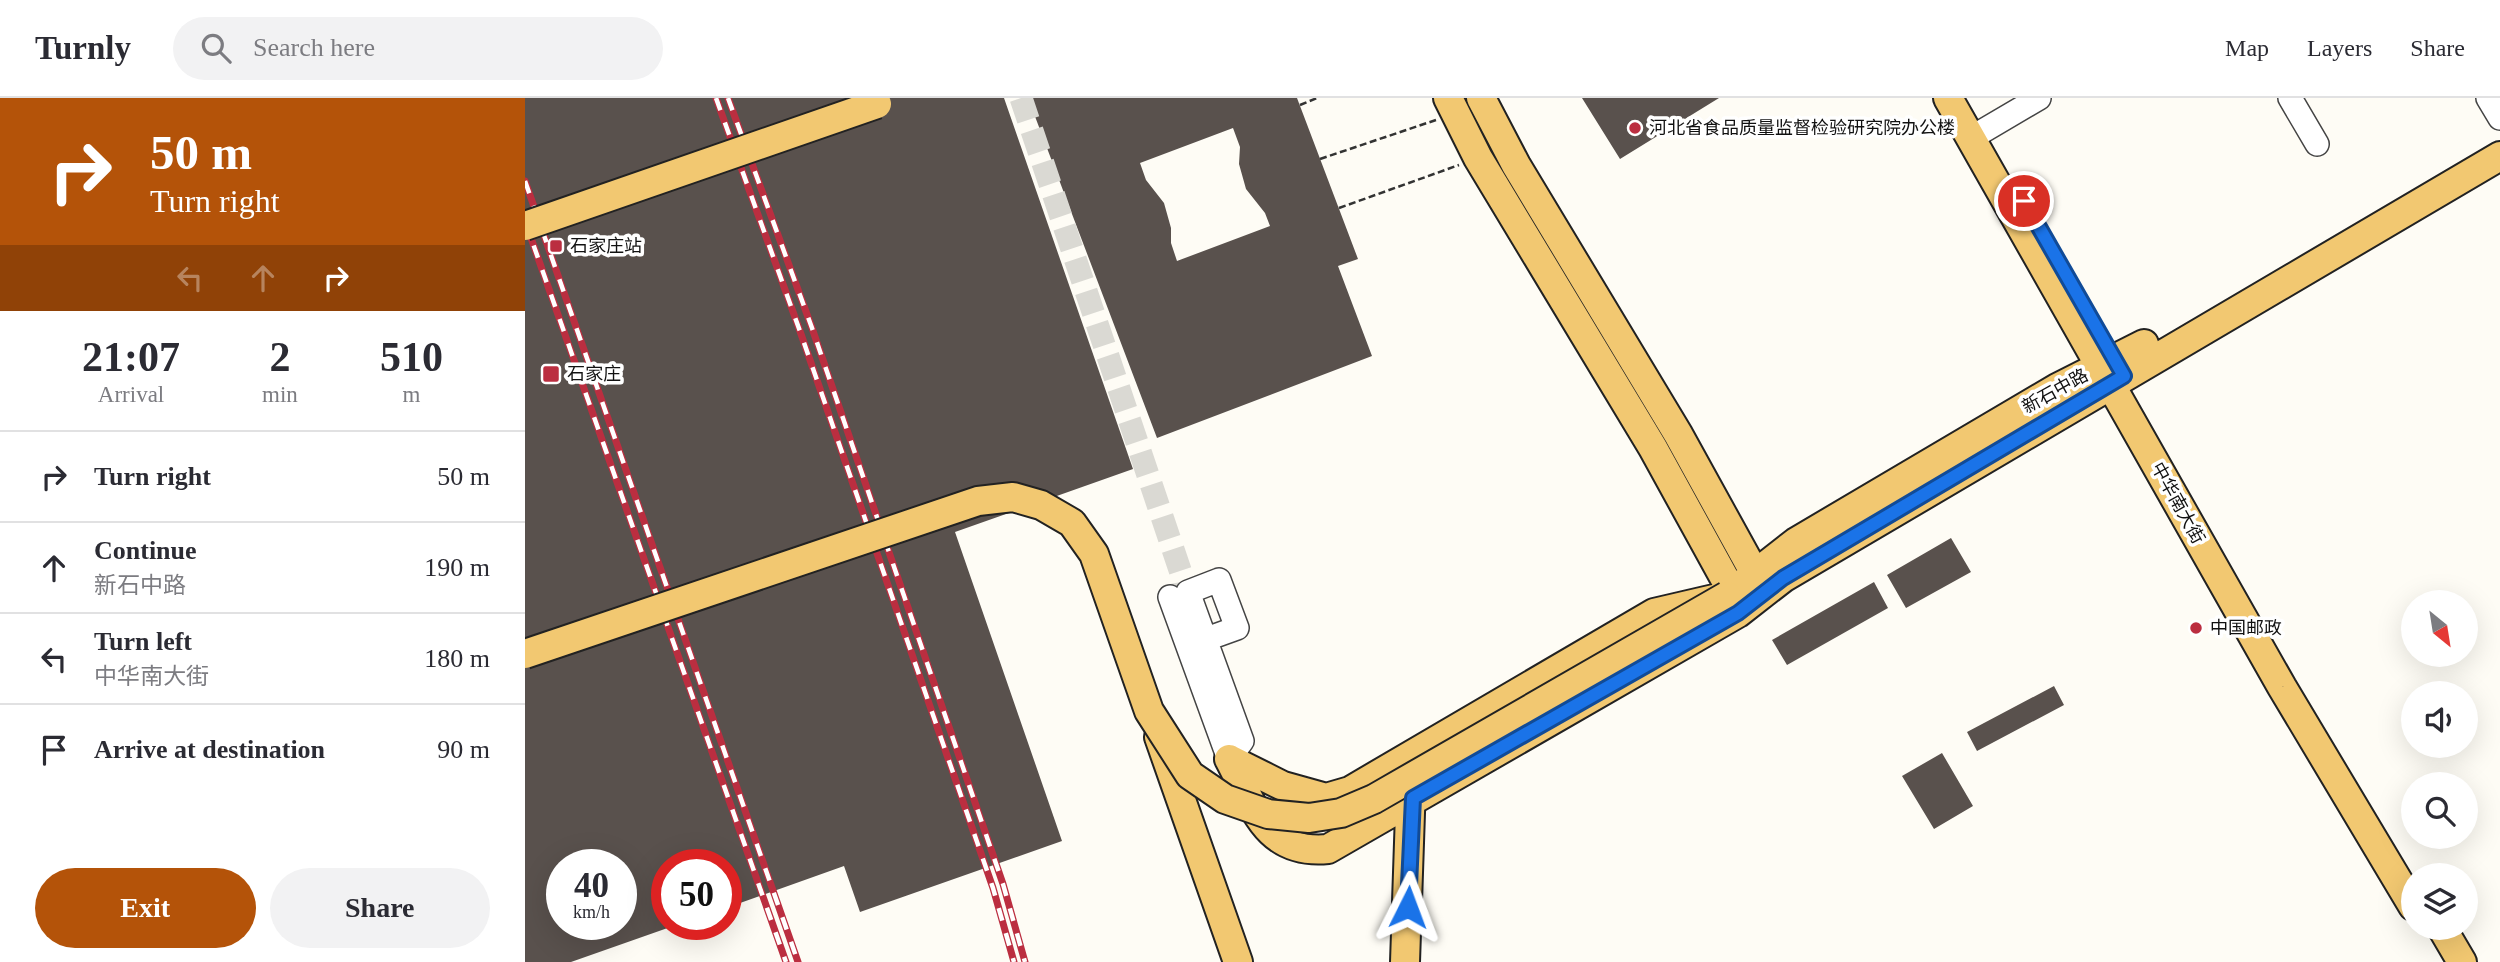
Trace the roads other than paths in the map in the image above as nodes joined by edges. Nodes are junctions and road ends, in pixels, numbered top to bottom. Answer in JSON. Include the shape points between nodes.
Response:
{"nodes":[{"id":1,"x":885,"y":98,"type":"edge"},
{"id":2,"x":1481,"y":98,"type":"edge"},
{"id":3,"x":1948,"y":98,"type":"edge"},
{"id":4,"x":1965,"y":98,"type":"edge"},
{"id":5,"x":2039,"y":98,"type":"edge"},
{"id":6,"x":2290,"y":98,"type":"edge"},
{"id":7,"x":2489,"y":98,"type":"edge"},
{"id":8,"x":1452,"y":106,"type":"edge"},
{"id":9,"x":2500,"y":118,"type":"edge"},
{"id":10,"x":1977,"y":134,"type":"junction"},
{"id":11,"x":2500,"y":136,"type":"edge"},
{"id":12,"x":2318,"y":144,"type":"dead end"},
{"id":13,"x":2500,"y":156,"type":"edge"},
{"id":14,"x":525,"y":226,"type":"edge"},
{"id":15,"x":2113,"y":372,"type":"junction"},
{"id":16,"x":1767,"y":581,"type":"junction"},
{"id":17,"x":1170,"y":597,"type":"tunnel mouth"},
{"id":18,"x":1734,"y":599,"type":"junction"},
{"id":19,"x":1212,"y":637,"type":"dead end"},
{"id":20,"x":525,"y":654,"type":"edge"},
{"id":21,"x":1149,"y":711,"type":"junction"},
{"id":22,"x":1409,"y":757,"type":"junction"},
{"id":23,"x":1229,"y":759,"type":"junction"},
{"id":24,"x":1413,"y":798,"type":"junction"},
{"id":25,"x":2405,"y":863,"type":"edge"},
{"id":26,"x":2401,"y":886,"type":"edge"},
{"id":27,"x":2432,"y":940,"type":"edge"},
{"id":28,"x":2449,"y":940,"type":"edge"},
{"id":29,"x":1238,"y":962,"type":"edge"},
{"id":30,"x":1405,"y":962,"type":"edge"},
{"id":31,"x":2445,"y":962,"type":"edge"},
{"id":32,"x":2462,"y":962,"type":"edge"}],
"edges":[{"from":1,"to":14,"type":"main road","bridge":true,"via":[[814,127]]},
{"from":2,"to":16,"type":"main road","via":[[1516,165]]},
{"from":3,"to":10,"type":"main road","name":"中华南大街"},
{"from":4,"to":10,"type":"main road","name":"中华南大街"},
{"from":5,"to":10,"type":"street"},
{"from":6,"to":12,"type":"street"},
{"from":7,"to":9,"type":"street"},
{"from":8,"to":18,"type":"main road","via":[[1478,158],[1653,448]]},
{"from":10,"to":15,"type":"main road","name":"中华南大街"},
{"from":11,"to":15,"type":"main road","name":"新石中路"},
{"from":13,"to":15,"type":"main road","name":"新石中路"},
{"from":15,"to":16,"type":"main road","name":"新石中路"},
{"from":15,"to":25,"type":"main road","name":"中华南大街"},
{"from":15,"to":26,"type":"main road","name":"中华南大街","via":[[2282,687]]},
{"from":16,"to":18,"type":"main road","name":"新石中路"},
{"from":17,"to":23,"type":"street"},
{"from":18,"to":21,"type":"main road","bridge":true,"via":[[1341,813],[1309,818],[1268,814],[1225,799],[1190,775]]},
{"from":18,"to":22,"type":"main road","via":[[1654,613]]},
{"from":18,"to":24,"type":"main road"},
{"from":19,"to":23,"type":"street","via":[[1237,628],[1219,580],[1188,592],[1242,741]]},
{"from":20,"to":21,"type":"main road","bridge":true,"via":[[978,501],[1013,497],[1041,505],[1072,523],[1094,554]]},
{"from":21,"to":29,"type":"main road","bridge":true},
{"from":22,"to":23,"type":"main road","via":[[1350,791],[1326,798],[1283,786]]},
{"from":22,"to":24,"type":"main road"},
{"from":23,"to":24,"type":"main road","via":[[1262,821],[1281,840],[1303,851],[1328,849]]},
{"from":24,"to":30,"type":"main road"},
{"from":27,"to":31,"type":"main road"},
{"from":28,"to":32,"type":"main road"}]}
